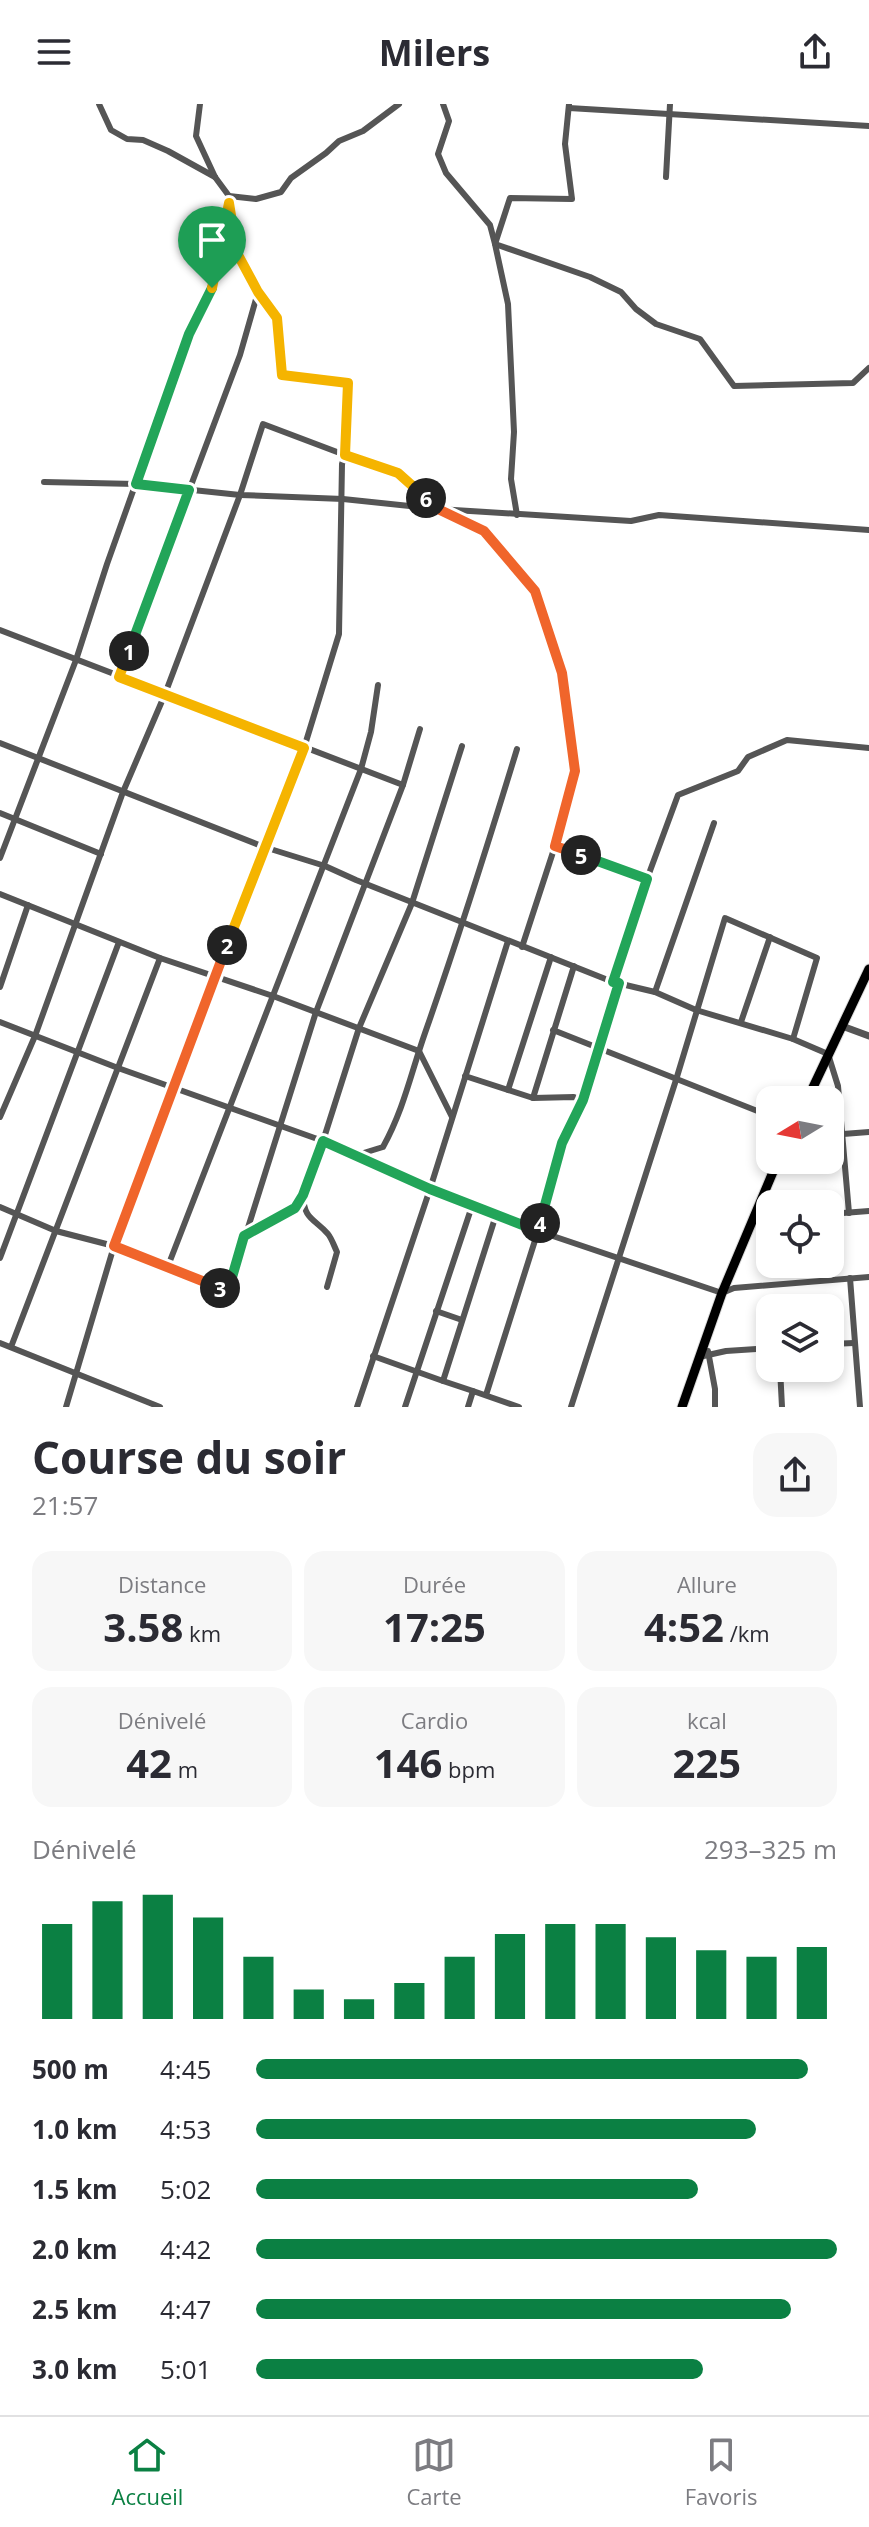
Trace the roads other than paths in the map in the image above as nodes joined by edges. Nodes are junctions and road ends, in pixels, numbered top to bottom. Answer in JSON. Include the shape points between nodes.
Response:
{"nodes":[{"id":1,"x":99,"y":104,"type":"edge"},
{"id":2,"x":200,"y":104,"type":"edge"},
{"id":3,"x":399,"y":104,"type":"edge"},
{"id":4,"x":443,"y":104,"type":"edge"},
{"id":5,"x":670,"y":104,"type":"edge"},
{"id":6,"x":569,"y":106,"type":"edge"},
{"id":7,"x":669,"y":114,"type":"junction"},
{"id":8,"x":869,"y":126,"type":"edge"},
{"id":9,"x":215,"y":177,"type":"junction"},
{"id":10,"x":666,"y":177,"type":"dead end"},
{"id":11,"x":229,"y":200,"type":"junction"},
{"id":12,"x":495,"y":244,"type":"junction"},
{"id":13,"x":258,"y":292,"type":"junction"},
{"id":14,"x":869,"y":368,"type":"edge"},
{"id":15,"x":345,"y":455,"type":"junction"},
{"id":16,"x":44,"y":482,"type":"dead end"},
{"id":17,"x":136,"y":484,"type":"junction"},
{"id":18,"x":189,"y":490,"type":"junction"},
{"id":19,"x":240,"y":495,"type":"junction"},
{"id":20,"x":343,"y":499,"type":"junction"},
{"id":21,"x":438,"y":509,"type":"junction"},
{"id":22,"x":517,"y":515,"type":"junction"},
{"id":23,"x":869,"y":530,"type":"edge"},
{"id":24,"x":0,"y":630,"type":"edge"},
{"id":25,"x":76,"y":660,"type":"junction"},
{"id":26,"x":119,"y":677,"type":"junction"},
{"id":27,"x":378,"y":685,"type":"dead end"},
{"id":28,"x":165,"y":694,"type":"junction"},
{"id":29,"x":420,"y":729,"type":"dead end"},
{"id":30,"x":0,"y":743,"type":"edge"},
{"id":31,"x":462,"y":746,"type":"dead end"},
{"id":32,"x":304,"y":748,"type":"junction"},
{"id":33,"x":869,"y":748,"type":"edge"},
{"id":34,"x":517,"y":749,"type":"dead end"},
{"id":35,"x":38,"y":758,"type":"junction"},
{"id":36,"x":361,"y":769,"type":"junction"},
{"id":37,"x":403,"y":785,"type":"junction"},
{"id":38,"x":123,"y":792,"type":"junction"},
{"id":39,"x":0,"y":813,"type":"edge"},
{"id":40,"x":17,"y":819,"type":"junction"},
{"id":41,"x":714,"y":823,"type":"dead end"},
{"id":42,"x":555,"y":846,"type":"junction"},
{"id":43,"x":264,"y":847,"type":"junction"},
{"id":44,"x":101,"y":854,"type":"junction"},
{"id":45,"x":0,"y":858,"type":"edge"},
{"id":46,"x":325,"y":866,"type":"junction"},
{"id":47,"x":647,"y":879,"type":"junction"},
{"id":48,"x":364,"y":883,"type":"junction"},
{"id":49,"x":0,"y":894,"type":"edge"},
{"id":50,"x":412,"y":903,"type":"junction"},
{"id":51,"x":28,"y":905,"type":"junction"},
{"id":52,"x":464,"y":923,"type":"junction"},
{"id":53,"x":75,"y":925,"type":"junction"},
{"id":54,"x":770,"y":937,"type":"junction"},
{"id":55,"x":508,"y":941,"type":"junction"},
{"id":56,"x":119,"y":942,"type":"junction"},
{"id":57,"x":522,"y":947,"type":"junction"},
{"id":58,"x":551,"y":957,"type":"junction"},
{"id":59,"x":160,"y":958,"type":"junction"},
{"id":60,"x":574,"y":966,"type":"junction"},
{"id":61,"x":869,"y":969,"type":"edge"},
{"id":62,"x":216,"y":977,"type":"junction"},
{"id":63,"x":616,"y":982,"type":"junction"},
{"id":64,"x":0,"y":987,"type":"edge"},
{"id":65,"x":655,"y":992,"type":"junction"},
{"id":66,"x":273,"y":996,"type":"junction"},
{"id":67,"x":696,"y":1010,"type":"junction"},
{"id":68,"x":316,"y":1012,"type":"junction"},
{"id":69,"x":0,"y":1022,"type":"edge"},
{"id":70,"x":741,"y":1022,"type":"junction"},
{"id":71,"x":842,"y":1026,"type":"junction"},
{"id":72,"x":359,"y":1028,"type":"junction"},
{"id":73,"x":553,"y":1030,"type":"junction"},
{"id":74,"x":35,"y":1036,"type":"junction"},
{"id":75,"x":869,"y":1036,"type":"edge"},
{"id":76,"x":793,"y":1039,"type":"junction"},
{"id":77,"x":599,"y":1048,"type":"junction"},
{"id":78,"x":419,"y":1051,"type":"junction"},
{"id":79,"x":78,"y":1053,"type":"junction"},
{"id":80,"x":828,"y":1054,"type":"junction"},
{"id":81,"x":118,"y":1068,"type":"junction"},
{"id":82,"x":465,"y":1076,"type":"junction"},
{"id":83,"x":676,"y":1080,"type":"junction"},
{"id":84,"x":173,"y":1086,"type":"junction"},
{"id":85,"x":813,"y":1086,"type":"edge"},
{"id":86,"x":838,"y":1086,"type":"edge"},
{"id":87,"x":508,"y":1090,"type":"junction"},
{"id":88,"x":533,"y":1098,"type":"junction"},
{"id":89,"x":583,"y":1100,"type":"junction"},
{"id":90,"x":231,"y":1107,"type":"junction"},
{"id":91,"x":756,"y":1111,"type":"edge"},
{"id":92,"x":0,"y":1117,"type":"edge"},
{"id":93,"x":452,"y":1117,"type":"junction"},
{"id":94,"x":279,"y":1125,"type":"junction"},
{"id":95,"x":869,"y":1132,"type":"edge"},
{"id":96,"x":844,"y":1134,"type":"edge"},
{"id":97,"x":323,"y":1141,"type":"junction"},
{"id":98,"x":844,"y":1147,"type":"edge"},
{"id":99,"x":357,"y":1155,"type":"junction"},
{"id":100,"x":772,"y":1174,"type":"edge"},
{"id":101,"x":430,"y":1189,"type":"junction"},
{"id":102,"x":303,"y":1195,"type":"junction"},
{"id":103,"x":472,"y":1206,"type":"junction"},
{"id":104,"x":0,"y":1207,"type":"edge"},
{"id":105,"x":869,"y":1211,"type":"edge"},
{"id":106,"x":844,"y":1213,"type":"edge"},
{"id":107,"x":849,"y":1213,"type":"junction"},
{"id":108,"x":16,"y":1214,"type":"junction"},
{"id":109,"x":496,"y":1215,"type":"junction"},
{"id":110,"x":752,"y":1219,"type":"junction"},
{"id":111,"x":756,"y":1219,"type":"edge"},
{"id":112,"x":56,"y":1231,"type":"junction"},
{"id":113,"x":538,"y":1231,"type":"junction"},
{"id":114,"x":244,"y":1236,"type":"junction"},
{"id":115,"x":114,"y":1246,"type":"junction"},
{"id":116,"x":619,"y":1257,"type":"junction"},
{"id":117,"x":0,"y":1258,"type":"edge"},
{"id":118,"x":168,"y":1266,"type":"junction"},
{"id":119,"x":869,"y":1277,"type":"edge"},
{"id":120,"x":850,"y":1278,"type":"junction"},
{"id":121,"x":327,"y":1287,"type":"dead end"},
{"id":122,"x":722,"y":1293,"type":"junction"},
{"id":123,"x":436,"y":1311,"type":"junction"},
{"id":124,"x":462,"y":1320,"type":"junction"},
{"id":125,"x":0,"y":1343,"type":"edge"},
{"id":126,"x":844,"y":1343,"type":"edge"},
{"id":127,"x":854,"y":1343,"type":"junction"},
{"id":128,"x":11,"y":1347,"type":"junction"},
{"id":129,"x":756,"y":1349,"type":"edge"},
{"id":130,"x":704,"y":1351,"type":"junction"},
{"id":131,"x":373,"y":1356,"type":"junction"},
{"id":132,"x":415,"y":1372,"type":"junction"},
{"id":133,"x":75,"y":1373,"type":"junction"},
{"id":134,"x":443,"y":1381,"type":"junction"},
{"id":135,"x":781,"y":1382,"type":"edge"},
{"id":136,"x":473,"y":1391,"type":"junction"},
{"id":137,"x":486,"y":1395,"type":"junction"},
{"id":138,"x":66,"y":1407,"type":"edge"},
{"id":139,"x":160,"y":1407,"type":"edge"},
{"id":140,"x":357,"y":1407,"type":"edge"},
{"id":141,"x":405,"y":1407,"type":"edge"},
{"id":142,"x":468,"y":1407,"type":"edge"},
{"id":143,"x":519,"y":1407,"type":"edge"},
{"id":144,"x":571,"y":1407,"type":"edge"},
{"id":145,"x":682,"y":1407,"type":"edge"},
{"id":146,"x":715,"y":1407,"type":"edge"},
{"id":147,"x":782,"y":1407,"type":"edge"},
{"id":148,"x":860,"y":1407,"type":"edge"}],
"edges":[{"from":1,"to":9,"type":"street","via":[[111,130],[168,151]]},
{"from":2,"to":9,"type":"street","via":[[196,136]]},
{"from":3,"to":11,"type":"street","via":[[363,131],[339,141],[281,192]]},
{"from":4,"to":12,"type":"street","via":[[449,121],[438,154],[446,173],[490,225]]},
{"from":5,"to":7,"type":"street"},
{"from":6,"to":7,"type":"street"},
{"from":6,"to":12,"type":"street","via":[[565,144],[572,199],[510,198]]},
{"from":7,"to":8,"type":"street"},
{"from":7,"to":10,"type":"street"},
{"from":9,"to":11,"type":"street"},
{"from":11,"to":13,"type":"street","via":[[237,253]]},
{"from":11,"to":17,"type":"street","via":[[212,288],[189,334]]},
{"from":12,"to":14,"type":"street","via":[[621,292],[656,324],[700,339],[734,386],[853,383]]},
{"from":12,"to":22,"type":"street","via":[[508,304],[511,479]]},
{"from":13,"to":15,"type":"street","via":[[277,318],[282,375],[348,383]]},
{"from":13,"to":18,"type":"street"},
{"from":15,"to":19,"type":"street","via":[[263,424]]},
{"from":15,"to":20,"type":"street"},
{"from":15,"to":21,"type":"street","via":[[398,473]]},
{"from":16,"to":17,"type":"street"},
{"from":17,"to":18,"type":"street"},
{"from":17,"to":25,"type":"street"},
{"from":18,"to":19,"type":"street"},
{"from":18,"to":26,"type":"street"},
{"from":19,"to":20,"type":"street"},
{"from":19,"to":28,"type":"street"},
{"from":20,"to":21,"type":"street"},
{"from":20,"to":32,"type":"street","via":[[339,634]]},
{"from":21,"to":22,"type":"street"},
{"from":21,"to":42,"type":"street","via":[[484,531],[535,591],[562,673],[575,771]]},
{"from":22,"to":23,"type":"street","via":[[631,521],[659,515]]},
{"from":24,"to":25,"type":"street"},
{"from":25,"to":26,"type":"street"},
{"from":25,"to":35,"type":"street"},
{"from":26,"to":28,"type":"street"},
{"from":27,"to":36,"type":"street"},
{"from":28,"to":32,"type":"street"},
{"from":28,"to":38,"type":"street"},
{"from":29,"to":37,"type":"street"},
{"from":30,"to":35,"type":"street"},
{"from":31,"to":50,"type":"street"},
{"from":32,"to":36,"type":"street"},
{"from":32,"to":43,"type":"street"},
{"from":33,"to":47,"type":"street","via":[[787,740],[748,757],[738,771],[678,795]]},
{"from":34,"to":52,"type":"street"},
{"from":35,"to":38,"type":"street"},
{"from":35,"to":40,"type":"street"},
{"from":36,"to":37,"type":"street"},
{"from":36,"to":46,"type":"street"},
{"from":37,"to":48,"type":"street"},
{"from":38,"to":43,"type":"street"},
{"from":38,"to":44,"type":"street"},
{"from":39,"to":40,"type":"street"},
{"from":40,"to":44,"type":"street"},
{"from":40,"to":45,"type":"street"},
{"from":41,"to":65,"type":"street"},
{"from":42,"to":47,"type":"street"},
{"from":42,"to":57,"type":"street"},
{"from":43,"to":46,"type":"street"},
{"from":43,"to":62,"type":"street"},
{"from":44,"to":53,"type":"street"},
{"from":46,"to":48,"type":"street"},
{"from":46,"to":66,"type":"street"},
{"from":47,"to":63,"type":"street"},
{"from":48,"to":50,"type":"street"},
{"from":48,"to":68,"type":"street"},
{"from":49,"to":51,"type":"street"},
{"from":50,"to":52,"type":"street"},
{"from":50,"to":72,"type":"street"},
{"from":51,"to":53,"type":"street"},
{"from":51,"to":64,"type":"street"},
{"from":52,"to":55,"type":"street"},
{"from":52,"to":78,"type":"street"},
{"from":53,"to":56,"type":"street"},
{"from":53,"to":74,"type":"street"},
{"from":54,"to":67,"type":"street","via":[[725,918]]},
{"from":54,"to":70,"type":"street"},
{"from":54,"to":76,"type":"street","via":[[817,958]]},
{"from":55,"to":57,"type":"street"},
{"from":55,"to":82,"type":"street"},
{"from":56,"to":59,"type":"street"},
{"from":56,"to":79,"type":"street"},
{"from":57,"to":58,"type":"street"},
{"from":58,"to":60,"type":"street"},
{"from":58,"to":87,"type":"street"},
{"from":59,"to":62,"type":"street"},
{"from":59,"to":81,"type":"street"},
{"from":60,"to":63,"type":"street"},
{"from":60,"to":73,"type":"street"},
{"from":61,"to":71,"type":"main road"},
{"from":62,"to":66,"type":"street"},
{"from":62,"to":84,"type":"street"},
{"from":63,"to":65,"type":"street"},
{"from":63,"to":77,"type":"street"},
{"from":65,"to":67,"type":"street"},
{"from":66,"to":68,"type":"street"},
{"from":66,"to":90,"type":"street"},
{"from":67,"to":70,"type":"street"},
{"from":67,"to":83,"type":"street"},
{"from":68,"to":72,"type":"street"},
{"from":68,"to":94,"type":"street"},
{"from":69,"to":74,"type":"street"},
{"from":70,"to":76,"type":"street"},
{"from":71,"to":75,"type":"street"},
{"from":71,"to":80,"type":"main road"},
{"from":72,"to":78,"type":"street"},
{"from":72,"to":97,"type":"street"},
{"from":73,"to":77,"type":"street"},
{"from":73,"to":88,"type":"street"},
{"from":74,"to":79,"type":"street"},
{"from":74,"to":92,"type":"street"},
{"from":76,"to":80,"type":"street"},
{"from":77,"to":83,"type":"street"},
{"from":77,"to":89,"type":"street"},
{"from":78,"to":93,"type":"street"},
{"from":78,"to":99,"type":"street","via":[[403,1107],[383,1147]]},
{"from":79,"to":81,"type":"street"},
{"from":79,"to":108,"type":"street"},
{"from":80,"to":85,"type":"main road"},
{"from":80,"to":86,"type":"street"},
{"from":81,"to":84,"type":"street"},
{"from":81,"to":112,"type":"street"},
{"from":82,"to":87,"type":"street"},
{"from":82,"to":93,"type":"street"},
{"from":83,"to":91,"type":"street"},
{"from":83,"to":116,"type":"street"},
{"from":84,"to":90,"type":"street"},
{"from":84,"to":115,"type":"street"},
{"from":87,"to":88,"type":"street"},
{"from":88,"to":89,"type":"street"},
{"from":89,"to":113,"type":"street","via":[[562,1143]]},
{"from":90,"to":94,"type":"street"},
{"from":90,"to":118,"type":"street"},
{"from":93,"to":101,"type":"street"},
{"from":94,"to":97,"type":"street"},
{"from":94,"to":114,"type":"street"},
{"from":95,"to":96,"type":"street"},
{"from":97,"to":99,"type":"street"},
{"from":97,"to":102,"type":"street"},
{"from":98,"to":107,"type":"street"},
{"from":99,"to":101,"type":"street"},
{"from":100,"to":110,"type":"main road"},
{"from":101,"to":103,"type":"street"},
{"from":101,"to":131,"type":"street"},
{"from":102,"to":114,"type":"street","via":[[295,1208]]},
{"from":102,"to":121,"type":"street","via":[[304,1209],[329,1235],[337,1252]]},
{"from":103,"to":109,"type":"street"},
{"from":103,"to":123,"type":"street"},
{"from":104,"to":108,"type":"street"},
{"from":105,"to":107,"type":"street"},
{"from":106,"to":107,"type":"street"},
{"from":108,"to":112,"type":"street"},
{"from":108,"to":117,"type":"street"},
{"from":109,"to":113,"type":"street"},
{"from":109,"to":124,"type":"street"},
{"from":110,"to":111,"type":"street"},
{"from":110,"to":122,"type":"main road"},
{"from":112,"to":115,"type":"street"},
{"from":112,"to":128,"type":"street"},
{"from":113,"to":116,"type":"street"},
{"from":113,"to":137,"type":"street"},
{"from":114,"to":118,"type":"street","via":[[228,1291]]},
{"from":115,"to":118,"type":"street"},
{"from":115,"to":133,"type":"street"},
{"from":116,"to":122,"type":"street"},
{"from":116,"to":144,"type":"street"},
{"from":119,"to":120,"type":"street"},
{"from":120,"to":122,"type":"street"},
{"from":120,"to":127,"type":"street"},
{"from":122,"to":130,"type":"main road"},
{"from":123,"to":124,"type":"street"},
{"from":123,"to":132,"type":"street"},
{"from":124,"to":134,"type":"street"},
{"from":125,"to":128,"type":"street"},
{"from":126,"to":127,"type":"street"},
{"from":127,"to":148,"type":"street"},
{"from":128,"to":133,"type":"street"},
{"from":129,"to":130,"type":"street"},
{"from":130,"to":145,"type":"main road"},
{"from":130,"to":146,"type":"street"},
{"from":131,"to":132,"type":"street"},
{"from":131,"to":140,"type":"street"},
{"from":132,"to":134,"type":"street"},
{"from":132,"to":141,"type":"street"},
{"from":133,"to":138,"type":"street"},
{"from":133,"to":139,"type":"street"},
{"from":134,"to":136,"type":"street"},
{"from":135,"to":147,"type":"street"},
{"from":136,"to":137,"type":"street"},
{"from":136,"to":142,"type":"street"},
{"from":137,"to":143,"type":"street"}]}
